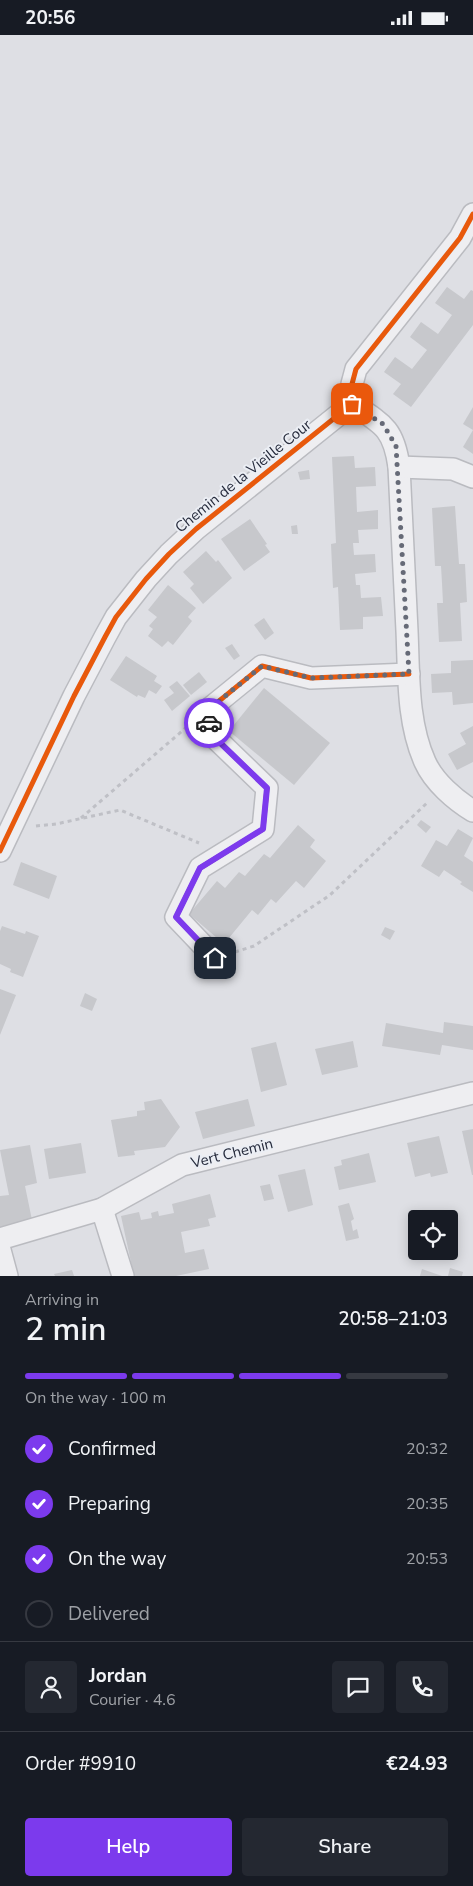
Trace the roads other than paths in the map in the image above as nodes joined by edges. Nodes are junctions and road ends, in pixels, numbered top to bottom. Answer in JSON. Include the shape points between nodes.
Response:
{"nodes":[{"id":1,"x":473,"y":214,"type":"edge"},
{"id":2,"x":467,"y":241,"type":"edge"},
{"id":3,"x":352,"y":404,"type":"junction"},
{"id":4,"x":399,"y":467,"type":"junction"},
{"id":5,"x":473,"y":477,"type":"edge"},
{"id":6,"x":409,"y":674,"type":"junction"},
{"id":7,"x":473,"y":811,"type":"edge"},
{"id":8,"x":0,"y":851,"type":"edge"},
{"id":9,"x":215,"y":958,"type":"dead end"},
{"id":10,"x":473,"y":1093,"type":"edge"},
{"id":11,"x":102,"y":1209,"type":"junction"},
{"id":12,"x":0,"y":1239,"type":"edge"},
{"id":13,"x":0,"y":1250,"type":"edge"},
{"id":14,"x":7,"y":1276,"type":"edge"},
{"id":15,"x":123,"y":1276,"type":"edge"}],
"edges":[{"from":1,"to":2,"type":"street"},
{"from":2,"to":3,"type":"street","via":[[356,369]]},
{"from":3,"to":4,"type":"street","via":[[383,424],[396,446]]},
{"from":3,"to":8,"type":"street","name":"Chemin de la Vieille Cour","via":[[169,553],[116,617],[74,696]]},
{"from":4,"to":5,"type":"street","via":[[453,469]]},
{"from":4,"to":6,"type":"street"},
{"from":6,"to":7,"type":"street","via":[[413,721],[426,764],[444,787]]},
{"from":6,"to":9,"type":"street","via":[[311,678],[262,666],[208,710],[210,733],[267,788],[263,829],[200,868],[176,917]]},
{"from":10,"to":11,"type":"street","name":"Vert Chemin","via":[[182,1165]]},
{"from":11,"to":12,"type":"street","name":"Vert Chemin"},
{"from":11,"to":15,"type":"street"},
{"from":13,"to":14,"type":"street"}]}
